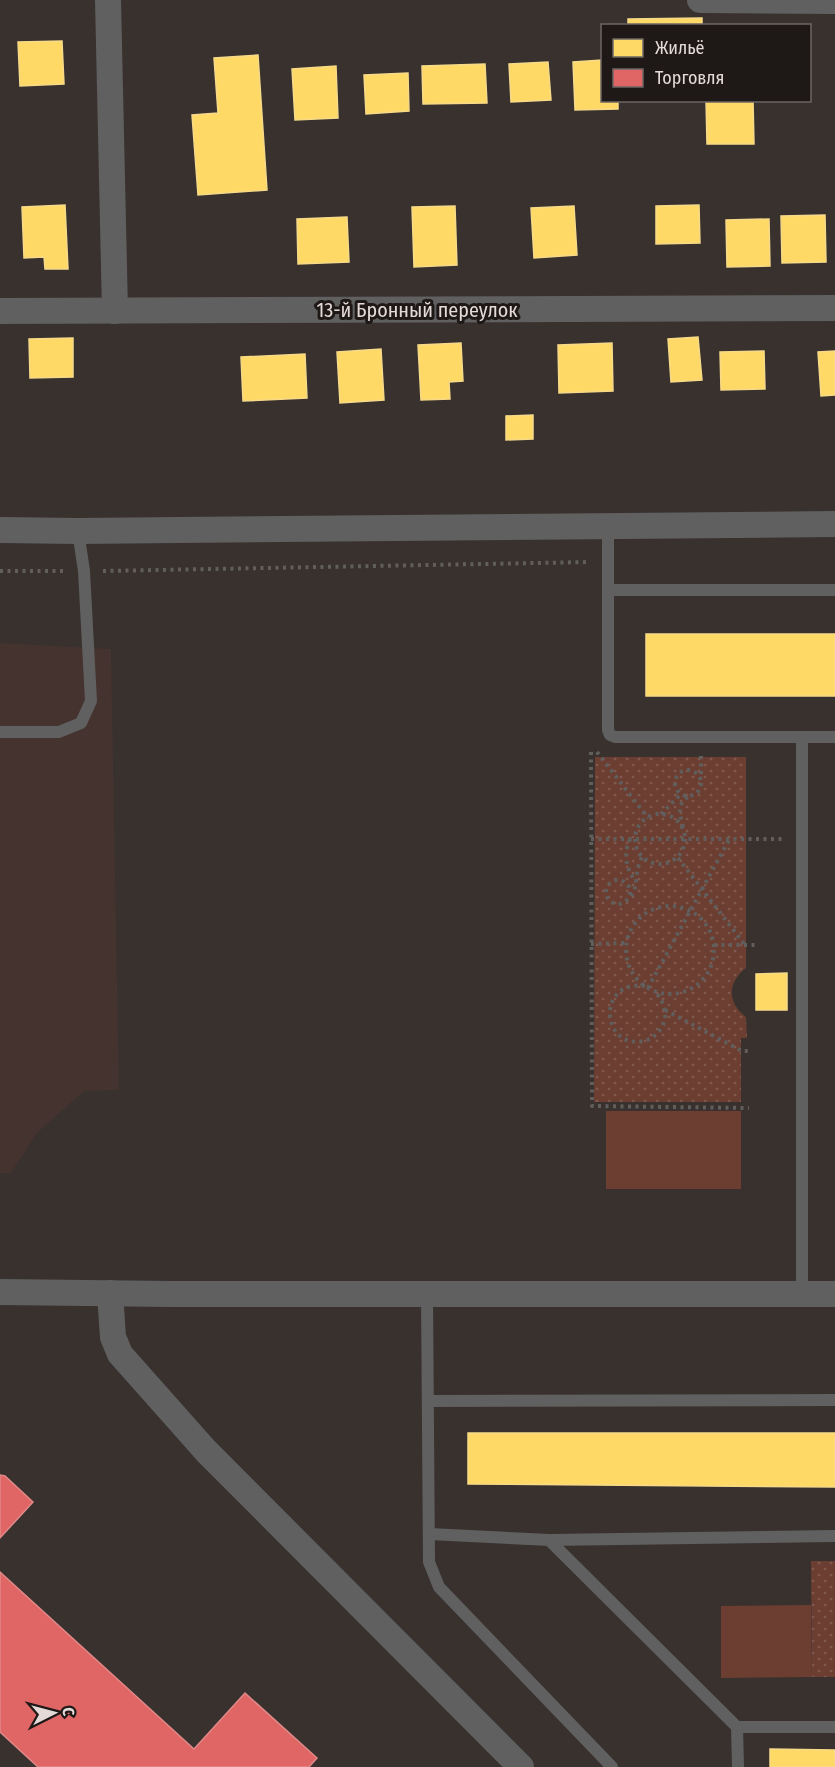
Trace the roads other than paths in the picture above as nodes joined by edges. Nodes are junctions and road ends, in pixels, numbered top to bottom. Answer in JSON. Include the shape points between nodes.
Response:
{"nodes":[{"id":1,"x":108,"y":0,"type":"edge"},
{"id":2,"x":700,"y":0,"type":"edge"},
{"id":3,"x":835,"y":1,"type":"edge"},
{"id":4,"x":835,"y":308,"type":"edge"},
{"id":5,"x":0,"y":311,"type":"edge"},
{"id":6,"x":115,"y":311,"type":"junction"},
{"id":7,"x":835,"y":524,"type":"edge"},
{"id":8,"x":608,"y":526,"type":"junction"},
{"id":9,"x":0,"y":530,"type":"edge"},
{"id":10,"x":78,"y":531,"type":"junction"},
{"id":11,"x":608,"y":590,"type":"junction"},
{"id":12,"x":835,"y":590,"type":"edge"},
{"id":13,"x":0,"y":732,"type":"edge"},
{"id":14,"x":802,"y":737,"type":"junction"},
{"id":15,"x":835,"y":737,"type":"edge"},
{"id":16,"x":0,"y":1292,"type":"edge"},
{"id":17,"x":110,"y":1293,"type":"junction"},
{"id":18,"x":427,"y":1294,"type":"junction"},
{"id":19,"x":802,"y":1294,"type":"junction"},
{"id":20,"x":835,"y":1294,"type":"edge"},
{"id":21,"x":835,"y":1400,"type":"edge"},
{"id":22,"x":429,"y":1401,"type":"junction"},
{"id":23,"x":429,"y":1534,"type":"junction"},
{"id":24,"x":835,"y":1536,"type":"edge"},
{"id":25,"x":549,"y":1540,"type":"junction"},
{"id":26,"x":737,"y":1727,"type":"junction"},
{"id":27,"x":835,"y":1728,"type":"edge"},
{"id":28,"x":521,"y":1767,"type":"edge"},
{"id":29,"x":612,"y":1767,"type":"edge"},
{"id":30,"x":738,"y":1767,"type":"edge"}],
"edges":[{"from":1,"to":6,"type":"street"},
{"from":2,"to":3,"type":"street"},
{"from":4,"to":6,"type":"street","name":"13-й Бронный переулок"},
{"from":5,"to":6,"type":"street","name":"13-й Бронный переулок"},
{"from":7,"to":8,"type":"street"},
{"from":8,"to":10,"type":"street"},
{"from":8,"to":11,"type":"lane"},
{"from":9,"to":10,"type":"street"},
{"from":10,"to":13,"type":"lane","via":[[92,701],[81,723],[60,732]]},
{"from":11,"to":12,"type":"lane"},
{"from":11,"to":14,"type":"lane","via":[[610,735]]},
{"from":14,"to":15,"type":"lane"},
{"from":14,"to":19,"type":"lane"},
{"from":16,"to":17,"type":"street"},
{"from":17,"to":18,"type":"street"},
{"from":17,"to":28,"type":"street","via":[[113,1337],[120,1354],[207,1451]]},
{"from":18,"to":19,"type":"street"},
{"from":18,"to":22,"type":"lane"},
{"from":19,"to":20,"type":"street"},
{"from":21,"to":22,"type":"lane"},
{"from":22,"to":23,"type":"lane"},
{"from":23,"to":25,"type":"lane"},
{"from":23,"to":29,"type":"lane","via":[[429,1562],[439,1587]]},
{"from":24,"to":25,"type":"lane"},
{"from":25,"to":26,"type":"lane"},
{"from":26,"to":27,"type":"lane"},
{"from":26,"to":30,"type":"lane"}]}
